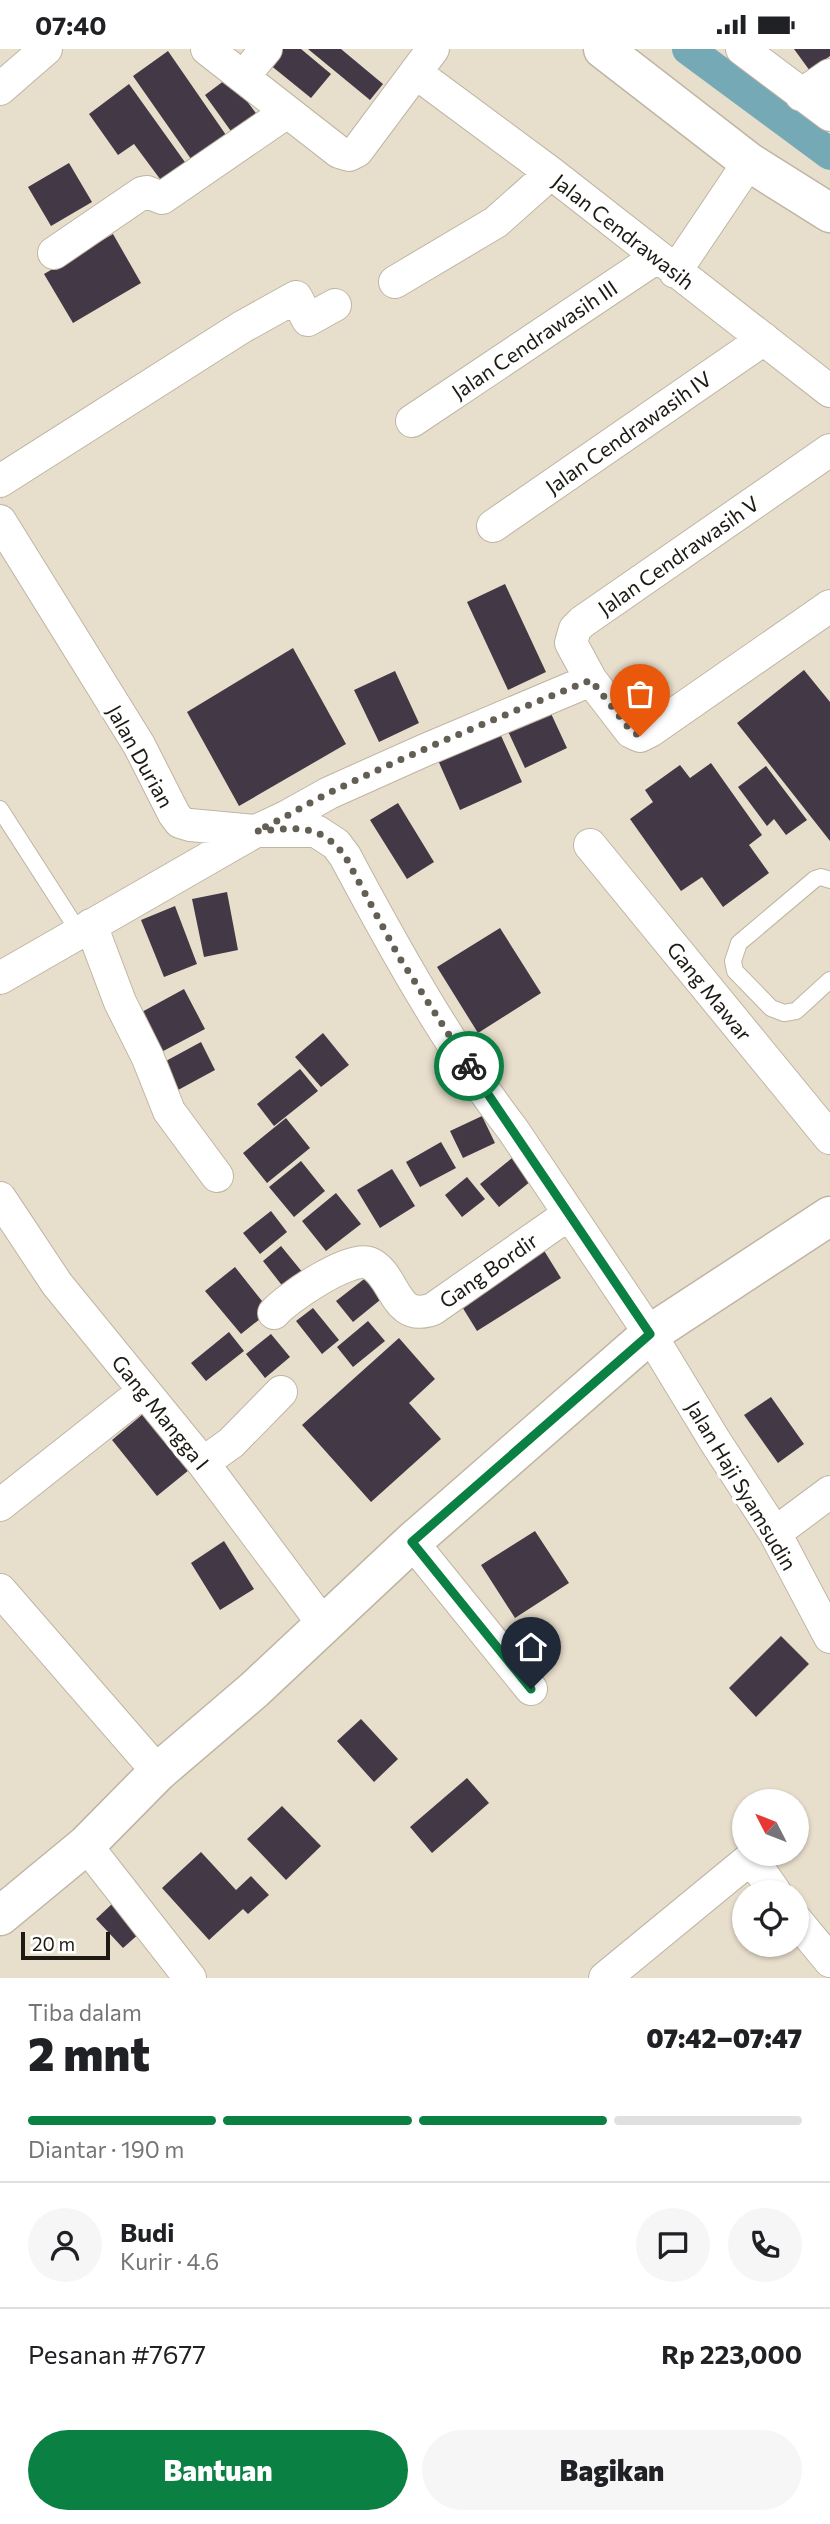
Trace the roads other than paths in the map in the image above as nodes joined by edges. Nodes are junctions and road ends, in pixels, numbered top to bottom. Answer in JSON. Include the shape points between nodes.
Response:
{"nodes":[{"id":1,"x":46,"y":49,"type":"edge"},
{"id":2,"x":207,"y":49,"type":"edge"},
{"id":3,"x":266,"y":49,"type":"edge"},
{"id":4,"x":603,"y":49,"type":"edge"},
{"id":5,"x":742,"y":49,"type":"edge"},
{"id":6,"x":424,"y":61,"type":"edge"},
{"id":7,"x":830,"y":75,"type":"edge"},
{"id":8,"x":244,"y":76,"type":"junction"},
{"id":9,"x":0,"y":89,"type":"edge"},
{"id":10,"x":801,"y":95,"type":"junction"},
{"id":11,"x":287,"y":112,"type":"junction"},
{"id":12,"x":830,"y":115,"type":"edge"},
{"id":13,"x":749,"y":162,"type":"junction"},
{"id":14,"x":551,"y":173,"type":"junction"},
{"id":15,"x":830,"y":213,"type":"edge"},
{"id":16,"x":54,"y":253,"type":"dead end"},
{"id":17,"x":666,"y":265,"type":"junction"},
{"id":18,"x":396,"y":282,"type":"dead end"},
{"id":19,"x":335,"y":305,"type":"dead end"},
{"id":20,"x":764,"y":339,"type":"junction"},
{"id":21,"x":830,"y":391,"type":"edge"},
{"id":22,"x":412,"y":421,"type":"dead end"},
{"id":23,"x":830,"y":450,"type":"edge"},
{"id":24,"x":0,"y":481,"type":"edge"},
{"id":25,"x":0,"y":521,"type":"edge"},
{"id":26,"x":493,"y":526,"type":"dead end"},
{"id":27,"x":830,"y":606,"type":"edge"},
{"id":28,"x":591,"y":680,"type":"junction"},
{"id":29,"x":0,"y":809,"type":"edge"},
{"id":30,"x":256,"y":831,"type":"junction"},
{"id":31,"x":590,"y":845,"type":"dead end"},
{"id":32,"x":830,"y":880,"type":"edge"},
{"id":33,"x":85,"y":928,"type":"junction"},
{"id":34,"x":0,"y":978,"type":"edge"},
{"id":35,"x":830,"y":980,"type":"edge"},
{"id":36,"x":830,"y":1137,"type":"edge"},
{"id":37,"x":217,"y":1176,"type":"dead end"},
{"id":38,"x":0,"y":1198,"type":"edge"},
{"id":39,"x":569,"y":1215,"type":"junction"},
{"id":40,"x":830,"y":1216,"type":"edge"},
{"id":41,"x":274,"y":1313,"type":"dead end"},
{"id":42,"x":650,"y":1334,"type":"junction"},
{"id":43,"x":144,"y":1391,"type":"junction"},
{"id":44,"x":281,"y":1392,"type":"dead end"},
{"id":45,"x":203,"y":1463,"type":"junction"},
{"id":46,"x":830,"y":1492,"type":"edge"},
{"id":47,"x":0,"y":1505,"type":"edge"},
{"id":48,"x":775,"y":1533,"type":"junction"},
{"id":49,"x":412,"y":1542,"type":"junction"},
{"id":50,"x":0,"y":1590,"type":"edge"},
{"id":51,"x":324,"y":1625,"type":"junction"},
{"id":52,"x":830,"y":1637,"type":"edge"},
{"id":53,"x":531,"y":1689,"type":"dead end"},
{"id":54,"x":158,"y":1772,"type":"junction"},
{"id":55,"x":86,"y":1845,"type":"junction"},
{"id":56,"x":767,"y":1880,"type":"edge"},
{"id":57,"x":0,"y":1916,"type":"edge"},
{"id":58,"x":809,"y":1936,"type":"edge"},
{"id":59,"x":830,"y":1961,"type":"edge"},
{"id":60,"x":190,"y":1978,"type":"edge"},
{"id":61,"x":604,"y":1978,"type":"edge"}],
"edges":[{"from":1,"to":9,"type":"street"},
{"from":2,"to":8,"type":"street"},
{"from":3,"to":8,"type":"street"},
{"from":4,"to":13,"type":"street"},
{"from":5,"to":10,"type":"street"},
{"from":6,"to":11,"type":"street","via":[[349,155]]},
{"from":6,"to":14,"type":"street","name":"Jalan Cendrawasih"},
{"from":7,"to":10,"type":"street"},
{"from":8,"to":11,"type":"street"},
{"from":10,"to":12,"type":"street"},
{"from":11,"to":16,"type":"street","via":[[162,198],[142,194]]},
{"from":13,"to":15,"type":"street"},
{"from":13,"to":17,"type":"street"},
{"from":14,"to":17,"type":"street","name":"Jalan Cendrawasih"},
{"from":14,"to":18,"type":"street","via":[[496,222]]},
{"from":17,"to":20,"type":"street","name":"Jalan Cendrawasih"},
{"from":17,"to":22,"type":"street","name":"Jalan Cendrawasih III"},
{"from":19,"to":24,"type":"street","via":[[308,320],[296,297]]},
{"from":20,"to":21,"type":"street","name":"Jalan Cendrawasih"},
{"from":20,"to":26,"type":"street","name":"Jalan Cendrawasih IV"},
{"from":23,"to":28,"type":"street","name":"Jalan Cendrawasih V","via":[[582,622],[571,643]]},
{"from":25,"to":30,"type":"street","name":"Jalan Durian","via":[[139,745],[180,822]]},
{"from":27,"to":28,"type":"street","via":[[640,736]]},
{"from":28,"to":30,"type":"street","via":[[389,766]]},
{"from":29,"to":33,"type":"lane"},
{"from":30,"to":33,"type":"street"},
{"from":30,"to":39,"type":"street","name":"Jalan Durian","via":[[316,831],[336,844],[399,957]]},
{"from":31,"to":36,"type":"street","name":"Gang Mawar"},
{"from":32,"to":35,"type":"lane","via":[[815,879],[751,932],[739,943],[733,961],[735,971],[771,1008],[784,1013],[796,1011]]},
{"from":33,"to":34,"type":"street"},
{"from":33,"to":37,"type":"street","via":[[169,1111]]},
{"from":38,"to":43,"type":"street","name":"Gang Mangga I","via":[[57,1284]]},
{"from":39,"to":41,"type":"street","name":"Gang Bordir","via":[[423,1313],[400,1302],[377,1268],[366,1261],[354,1262],[299,1292]]},
{"from":39,"to":42,"type":"street","name":"Jalan Durian"},
{"from":40,"to":42,"type":"street"},
{"from":42,"to":48,"type":"street","name":"Jalan Haji Syamsudin"},
{"from":42,"to":49,"type":"street"},
{"from":43,"to":45,"type":"street","name":"Gang Mangga I"},
{"from":43,"to":47,"type":"street"},
{"from":44,"to":45,"type":"street"},
{"from":45,"to":51,"type":"street","name":"Gang Mangga I"},
{"from":46,"to":48,"type":"street"},
{"from":48,"to":52,"type":"street","name":"Jalan Haji Syamsudin"},
{"from":49,"to":51,"type":"street"},
{"from":49,"to":53,"type":"street"},
{"from":50,"to":54,"type":"street"},
{"from":51,"to":54,"type":"street"},
{"from":54,"to":55,"type":"street"},
{"from":55,"to":57,"type":"street"},
{"from":55,"to":60,"type":"street"},
{"from":56,"to":61,"type":"street","via":[[751,1858]]},
{"from":58,"to":59,"type":"street"}]}
